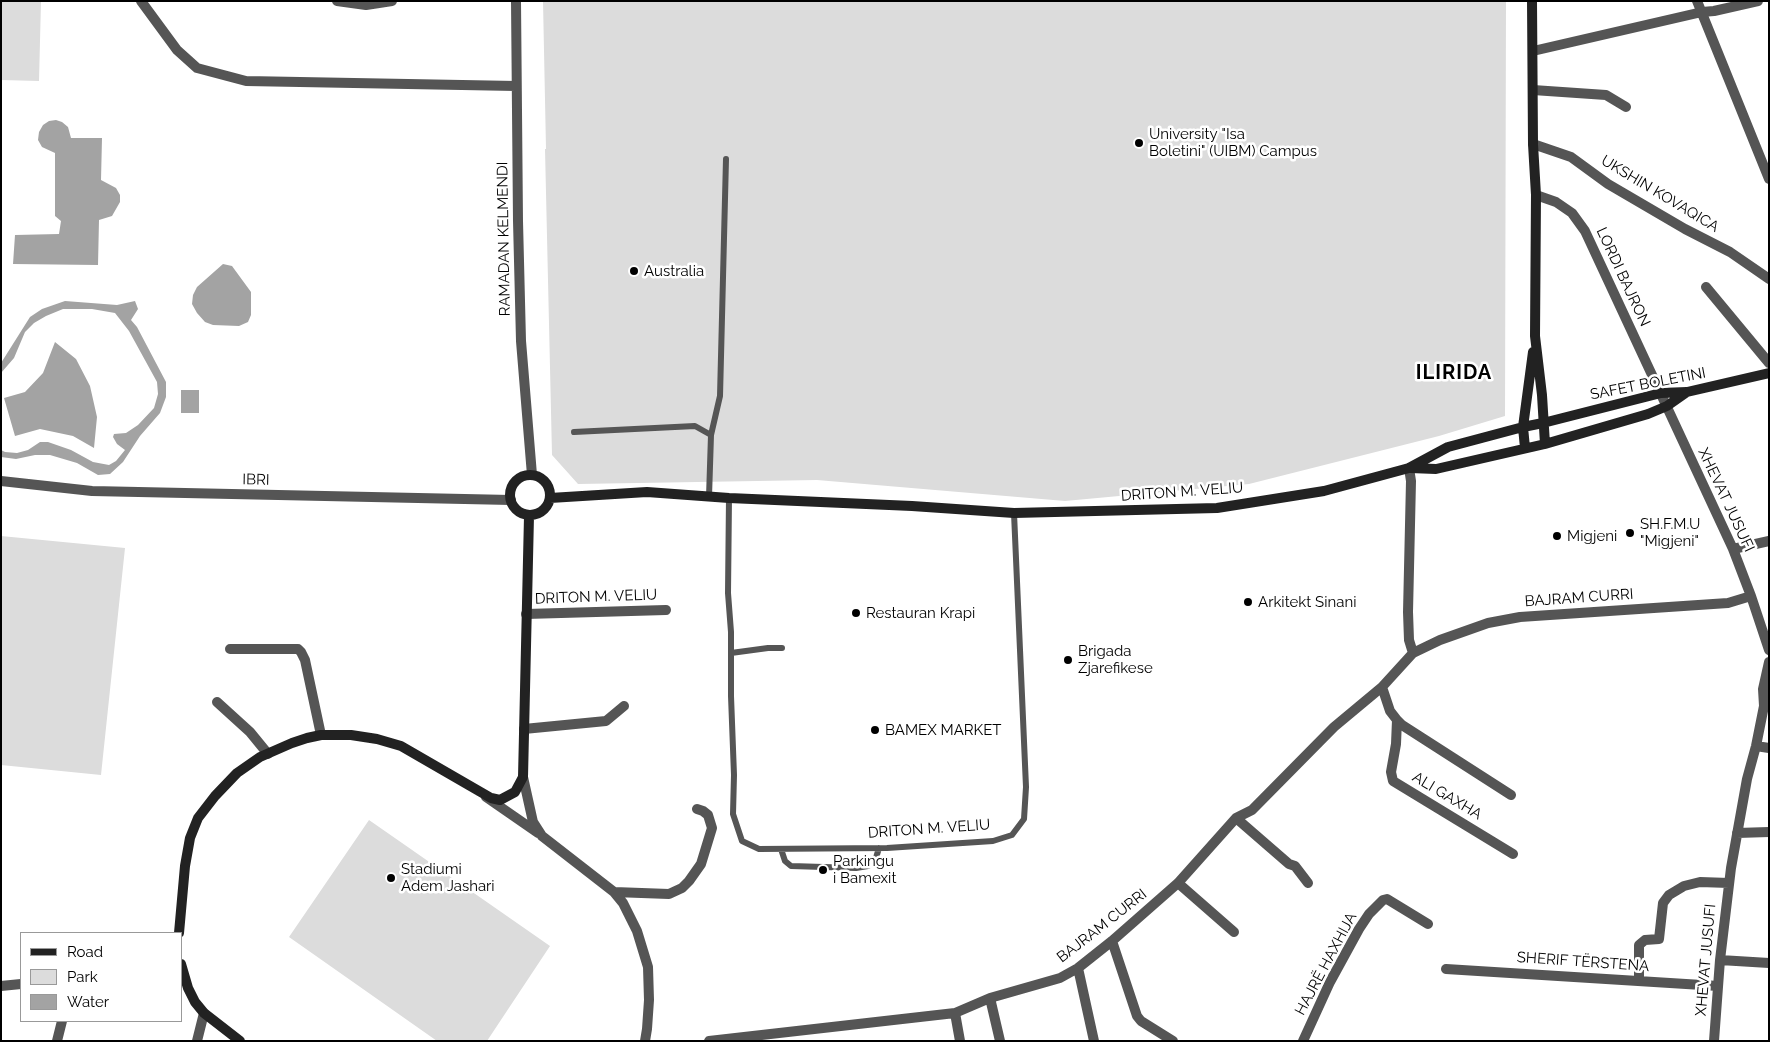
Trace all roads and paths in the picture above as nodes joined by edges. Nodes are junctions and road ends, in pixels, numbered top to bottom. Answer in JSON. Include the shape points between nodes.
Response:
{"nodes":[{"id":1,"x":141,"y":1,"type":"edge"},
{"id":2,"x":337,"y":1,"type":"edge"},
{"id":3,"x":392,"y":1,"type":"edge"},
{"id":4,"x":516,"y":1,"type":"edge"},
{"id":5,"x":1532,"y":1,"type":"edge"},
{"id":6,"x":1697,"y":1,"type":"edge"},
{"id":7,"x":1758,"y":1,"type":"edge"},
{"id":8,"x":1702,"y":12,"type":"junction"},
{"id":9,"x":1533,"y":51,"type":"junction"},
{"id":10,"x":516,"y":86,"type":"junction"},
{"id":11,"x":1533,"y":90,"type":"junction"},
{"id":12,"x":1626,"y":108,"type":"dead end"},
{"id":13,"x":1533,"y":144,"type":"junction"},
{"id":14,"x":726,"y":159,"type":"dead end"},
{"id":15,"x":1769,"y":179,"type":"edge"},
{"id":16,"x":1536,"y":195,"type":"junction"},
{"id":17,"x":1769,"y":279,"type":"edge"},
{"id":18,"x":1706,"y":287,"type":"dead end"},
{"id":19,"x":1535,"y":336,"type":"junction"},
{"id":20,"x":1769,"y":363,"type":"edge"},
{"id":21,"x":1769,"y":373,"type":"edge"},
{"id":22,"x":1686,"y":392,"type":"junction"},
{"id":23,"x":1662,"y":393,"type":"junction"},
{"id":24,"x":1668,"y":406,"type":"junction"},
{"id":25,"x":1533,"y":425,"type":"junction"},
{"id":26,"x":574,"y":432,"type":"dead end"},
{"id":27,"x":711,"y":435,"type":"junction"},
{"id":28,"x":1535,"y":446,"type":"junction"},
{"id":29,"x":1408,"y":468,"type":"junction"},
{"id":30,"x":532,"y":475,"type":"junction"},
{"id":31,"x":1,"y":481,"type":"edge"},
{"id":32,"x":709,"y":497,"type":"junction"},
{"id":33,"x":550,"y":498,"type":"junction"},
{"id":34,"x":729,"y":498,"type":"junction"},
{"id":35,"x":511,"y":500,"type":"junction"},
{"id":36,"x":1014,"y":513,"type":"junction"},
{"id":37,"x":529,"y":516,"type":"junction"},
{"id":38,"x":1769,"y":541,"type":"edge"},
{"id":39,"x":1733,"y":549,"type":"junction"},
{"id":40,"x":1751,"y":596,"type":"junction"},
{"id":41,"x":666,"y":610,"type":"dead end"},
{"id":42,"x":526,"y":614,"type":"junction"},
{"id":43,"x":1768,"y":644,"type":"edge"},
{"id":44,"x":782,"y":648,"type":"dead end"},
{"id":45,"x":230,"y":649,"type":"dead end"},
{"id":46,"x":731,"y":653,"type":"junction"},
{"id":47,"x":1413,"y":653,"type":"junction"},
{"id":48,"x":1769,"y":662,"type":"edge"},
{"id":49,"x":1382,"y":687,"type":"junction"},
{"id":50,"x":217,"y":702,"type":"dead end"},
{"id":51,"x":624,"y":706,"type":"dead end"},
{"id":52,"x":1397,"y":720,"type":"junction"},
{"id":53,"x":524,"y":729,"type":"junction"},
{"id":54,"x":321,"y":735,"type":"junction"},
{"id":55,"x":1756,"y":746,"type":"junction"},
{"id":56,"x":1769,"y":748,"type":"edge"},
{"id":57,"x":268,"y":754,"type":"junction"},
{"id":58,"x":523,"y":777,"type":"junction"},
{"id":59,"x":477,"y":790,"type":"junction"},
{"id":60,"x":1512,"y":795,"type":"dead end"},
{"id":61,"x":697,"y":809,"type":"dead end"},
{"id":62,"x":1236,"y":818,"type":"junction"},
{"id":63,"x":1769,"y":832,"type":"edge"},
{"id":64,"x":1737,"y":833,"type":"junction"},
{"id":65,"x":542,"y":836,"type":"junction"},
{"id":66,"x":879,"y":848,"type":"junction"},
{"id":67,"x":781,"y":849,"type":"junction"},
{"id":68,"x":1513,"y":854,"type":"dead end"},
{"id":69,"x":1178,"y":883,"type":"junction"},
{"id":70,"x":1308,"y":883,"type":"dead end"},
{"id":71,"x":1729,"y":883,"type":"junction"},
{"id":72,"x":614,"y":892,"type":"junction"},
{"id":73,"x":1428,"y":924,"type":"dead end"},
{"id":74,"x":179,"y":932,"type":"edge"},
{"id":75,"x":1234,"y":932,"type":"dead end"},
{"id":76,"x":1112,"y":941,"type":"junction"},
{"id":77,"x":1720,"y":960,"type":"junction"},
{"id":78,"x":1769,"y":963,"type":"edge"},
{"id":79,"x":182,"y":967,"type":"edge"},
{"id":80,"x":1078,"y":968,"type":"junction"},
{"id":81,"x":1446,"y":969,"type":"dead end"},
{"id":82,"x":1639,"y":981,"type":"junction"},
{"id":83,"x":20,"y":984,"type":"edge"},
{"id":84,"x":1,"y":986,"type":"edge"},
{"id":85,"x":1718,"y":986,"type":"junction"},
{"id":86,"x":990,"y":998,"type":"junction"},
{"id":87,"x":204,"y":1013,"type":"junction"},
{"id":88,"x":955,"y":1014,"type":"junction"},
{"id":89,"x":62,"y":1022,"type":"edge"},
{"id":90,"x":57,"y":1041,"type":"edge"},
{"id":91,"x":197,"y":1041,"type":"edge"},
{"id":92,"x":240,"y":1041,"type":"edge"},
{"id":93,"x":645,"y":1041,"type":"edge"},
{"id":94,"x":709,"y":1041,"type":"edge"},
{"id":95,"x":960,"y":1041,"type":"edge"},
{"id":96,"x":1000,"y":1041,"type":"edge"},
{"id":97,"x":1094,"y":1041,"type":"edge"},
{"id":98,"x":1173,"y":1041,"type":"edge"},
{"id":99,"x":1303,"y":1041,"type":"edge"},
{"id":100,"x":1714,"y":1041,"type":"edge"}],
"edges":[{"from":1,"to":10,"type":"street","via":[[177,50],[197,68],[246,81]]},
{"from":2,"to":3,"type":"street","via":[[366,5]]},
{"from":4,"to":10,"type":"street","name":"RAMADAN KELMENDI"},
{"from":5,"to":9,"type":"street"},
{"from":6,"to":8,"type":"street"},
{"from":7,"to":8,"type":"street"},
{"from":8,"to":9,"type":"street"},
{"from":8,"to":15,"type":"street"},
{"from":9,"to":11,"type":"street"},
{"from":10,"to":30,"type":"street","name":"RAMADAN KELMENDI","via":[[521,342]]},
{"from":11,"to":12,"type":"street","via":[[1606,95]]},
{"from":11,"to":13,"type":"street"},
{"from":13,"to":16,"type":"street"},
{"from":13,"to":17,"type":"street","name":"UKSHIN KOVAQICA","via":[[1571,157],[1608,184],[1730,252]]},
{"from":14,"to":27,"type":"lane","via":[[720,396]]},
{"from":16,"to":19,"type":"street"},
{"from":16,"to":23,"type":"street","name":"LORDI BAJRON","via":[[1556,202],[1586,231]]},
{"from":18,"to":20,"type":"street"},
{"from":19,"to":25,"type":"street"},
{"from":19,"to":25,"type":"street","via":[[1542,395]]},
{"from":21,"to":22,"type":"street","name":"SAFET BOLETINI"},
{"from":22,"to":23,"type":"street","name":"SAFET BOLETINI"},
{"from":22,"to":24,"type":"street","name":"SAFET BOLETINI"},
{"from":23,"to":24,"type":"street","name":"XHEVAT JUSUFI"},
{"from":23,"to":25,"type":"street","name":"SAFET BOLETINI"},
{"from":24,"to":28,"type":"street","name":"SAFET BOLETINI"},
{"from":24,"to":39,"type":"street","name":"XHEVAT JUSUFI"},
{"from":25,"to":28,"type":"street"},
{"from":25,"to":28,"type":"street"},
{"from":25,"to":29,"type":"street","name":"DRITON M. VELIU","via":[[1448,447]]},
{"from":26,"to":27,"type":"lane","via":[[695,426]]},
{"from":27,"to":32,"type":"lane"},
{"from":28,"to":29,"type":"street","name":"DRITON M. VELIU","via":[[1436,469]]},
{"from":29,"to":36,"type":"street","name":"DRITON M. VELIU","via":[[1324,491],[1217,508]]},
{"from":29,"to":47,"type":"street","via":[[1411,481],[1408,612]]},
{"from":30,"to":33,"type":"street","via":[[548,486]]},
{"from":30,"to":35,"type":"street","via":[[515,482]]},
{"from":31,"to":35,"type":"street","name":"IBRI","via":[[101,491]]},
{"from":32,"to":33,"type":"street","name":"DRITON M. VELIU","via":[[647,492]]},
{"from":32,"to":34,"type":"street","name":"DRITON M. VELIU"},
{"from":33,"to":37,"type":"street","via":[[545,509]]},
{"from":34,"to":36,"type":"street","name":"DRITON M. VELIU"},
{"from":34,"to":46,"type":"lane","name":"DRITON M. VELIU"},
{"from":35,"to":37,"type":"street","via":[[517,511]]},
{"from":36,"to":66,"type":"lane","name":"DRITON M. VELIU","via":[[1026,787],[1024,819],[1012,835],[992,841]]},
{"from":37,"to":42,"type":"street","name":"DRITON M. VELIU"},
{"from":38,"to":39,"type":"street"},
{"from":39,"to":40,"type":"street","name":"XHEVAT JUSUFI"},
{"from":40,"to":43,"type":"street","name":"XHEVAT JUSUFI"},
{"from":40,"to":47,"type":"street","name":"BAJRAM CURRI","via":[[1728,603],[1488,623]]},
{"from":41,"to":42,"type":"street","name":"DRITON M. VELIU"},
{"from":42,"to":53,"type":"street","name":"DRITON M. VELIU"},
{"from":44,"to":46,"type":"lane"},
{"from":45,"to":54,"type":"street","via":[[298,649],[305,660]]},
{"from":46,"to":67,"type":"lane","name":"DRITON M. VELIU","via":[[733,814],[742,841],[759,849]]},
{"from":47,"to":49,"type":"street","name":"BAJRAM CURRI"},
{"from":48,"to":55,"type":"street","name":"XHEVAT JUSUFI"},
{"from":49,"to":52,"type":"street","via":[[1390,711]]},
{"from":49,"to":62,"type":"street","name":"BAJRAM CURRI","via":[[1334,727],[1252,810]]},
{"from":50,"to":57,"type":"street","via":[[250,732]]},
{"from":51,"to":53,"type":"street","via":[[606,721]]},
{"from":52,"to":60,"type":"street"},
{"from":52,"to":68,"type":"street","name":"ALI GAXHA","via":[[1392,781]]},
{"from":53,"to":58,"type":"street","name":"DRITON M. VELIU"},
{"from":54,"to":57,"type":"street"},
{"from":54,"to":59,"type":"street","via":[[351,735],[401,746]]},
{"from":55,"to":56,"type":"street"},
{"from":55,"to":64,"type":"street","name":"XHEVAT JUSUFI"},
{"from":57,"to":74,"type":"street","via":[[237,773],[198,818],[185,866]]},
{"from":58,"to":59,"type":"street","via":[[514,792],[500,800]]},
{"from":58,"to":65,"type":"street","via":[[533,822]]},
{"from":59,"to":65,"type":"street"},
{"from":61,"to":72,"type":"street","via":[[708,815],[712,828],[701,864],[682,888],[669,894]]},
{"from":62,"to":69,"type":"street","name":"BAJRAM CURRI"},
{"from":62,"to":70,"type":"street","via":[[1295,866]]},
{"from":63,"to":64,"type":"street"},
{"from":64,"to":71,"type":"street","name":"XHEVAT JUSUFI"},
{"from":65,"to":72,"type":"street"},
{"from":66,"to":67,"type":"lane","name":"DRITON M. VELIU"},
{"from":66,"to":67,"type":"lane","via":[[875,860],[868,866],[856,868],[792,866],[785,861]]},
{"from":69,"to":75,"type":"street"},
{"from":69,"to":76,"type":"street","name":"BAJRAM CURRI"},
{"from":71,"to":77,"type":"street","name":"XHEVAT JUSUFI"},
{"from":71,"to":82,"type":"street","name":"XHEVAT JUSUFI","via":[[1700,882],[1669,895],[1663,903],[1659,939],[1645,940],[1639,945]]},
{"from":72,"to":93,"type":"street","via":[[637,931],[648,967]]},
{"from":73,"to":99,"type":"street","name":"HAJRË HAXHIJA","via":[[1387,899],[1383,900],[1369,914],[1355,937]]},
{"from":76,"to":80,"type":"street","name":"BAJRAM CURRI"},
{"from":76,"to":98,"type":"street","via":[[1141,1021]]},
{"from":77,"to":78,"type":"street"},
{"from":77,"to":85,"type":"street","name":"XHEVAT JUSUFI"},
{"from":79,"to":87,"type":"street","via":[[188,988]]},
{"from":80,"to":86,"type":"street","name":"BAJRAM CURRI","via":[[1060,978]]},
{"from":80,"to":97,"type":"street"},
{"from":81,"to":82,"type":"street","name":"SHERIF TËRSTENA"},
{"from":82,"to":85,"type":"street","name":"SHERIF TËRSTENA"},
{"from":83,"to":84,"type":"street"},
{"from":85,"to":100,"type":"street","name":"XHEVAT JUSUFI"},
{"from":86,"to":88,"type":"street","name":"BAJRAM CURRI"},
{"from":86,"to":96,"type":"street"},
{"from":87,"to":91,"type":"street"},
{"from":87,"to":92,"type":"street"},
{"from":88,"to":94,"type":"street","name":"BAJRAM CURRI"},
{"from":88,"to":95,"type":"street"},
{"from":89,"to":90,"type":"street"}]}
